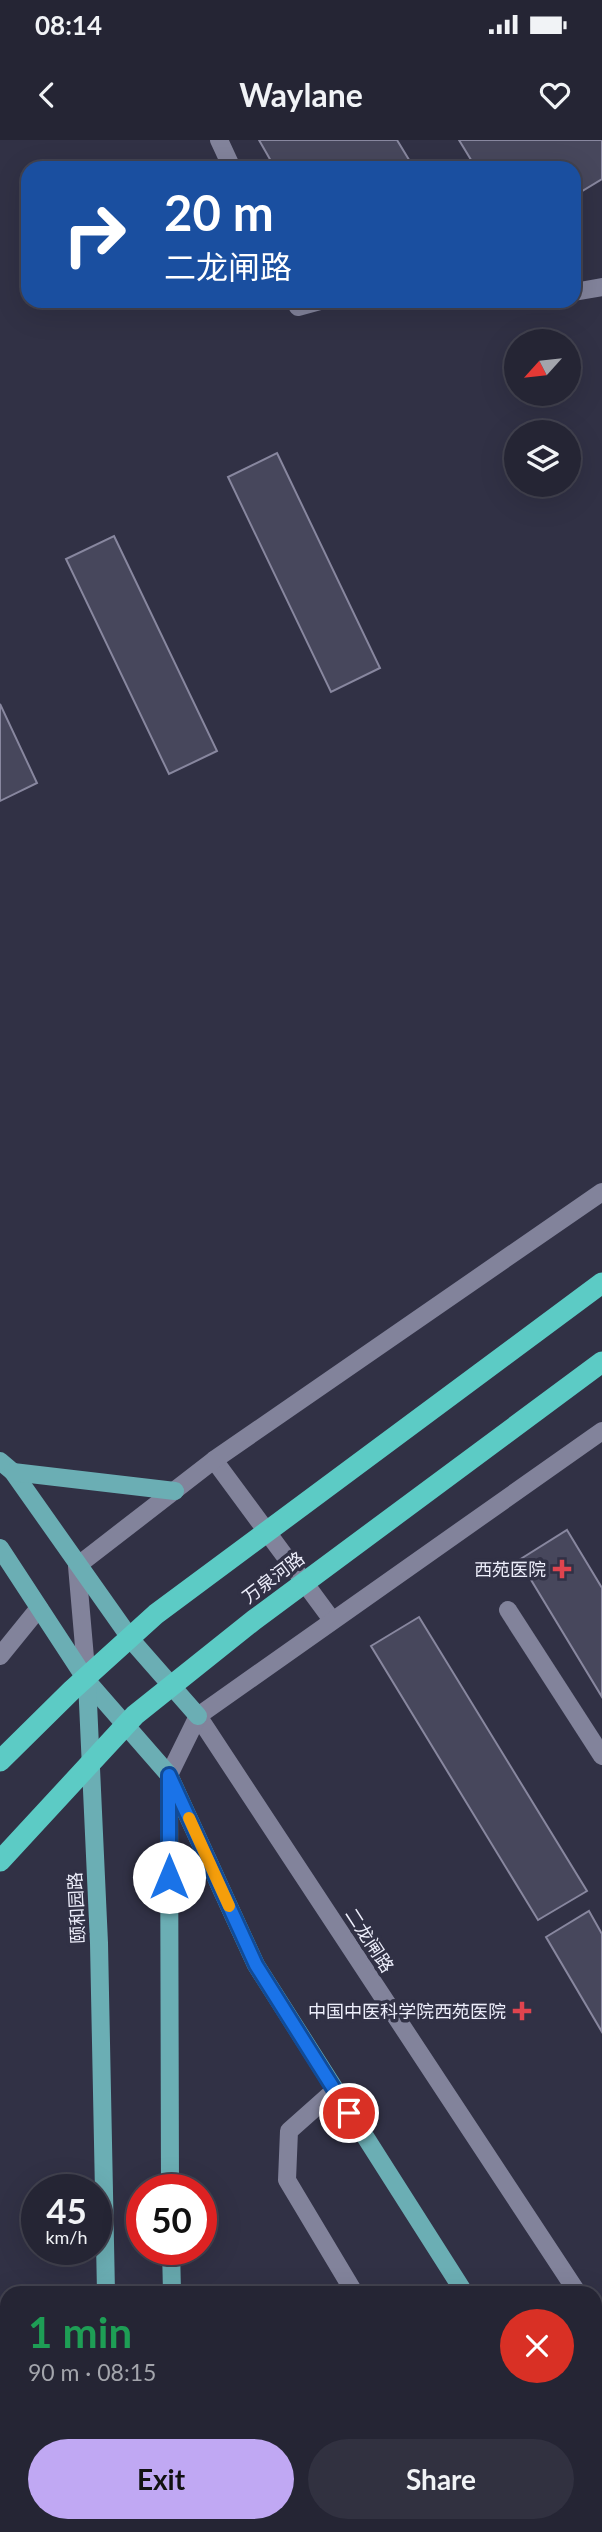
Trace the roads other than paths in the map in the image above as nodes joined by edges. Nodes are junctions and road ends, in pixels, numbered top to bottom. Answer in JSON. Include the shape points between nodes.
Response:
{"nodes":[{"id":1,"x":219,"y":140,"type":"edge"},
{"id":2,"x":229,"y":161,"type":"edge"},
{"id":3,"x":602,"y":287,"type":"edge"},
{"id":4,"x":581,"y":291,"type":"edge"},
{"id":5,"x":602,"y":1192,"type":"edge"},
{"id":6,"x":602,"y":1283,"type":"edge"},
{"id":7,"x":602,"y":1362,"type":"edge"},
{"id":8,"x":602,"y":1431,"type":"edge"},
{"id":9,"x":214,"y":1460,"type":"junction"},
{"id":10,"x":6,"y":1466,"type":"edge"},
{"id":11,"x":175,"y":1491,"type":"junction"},
{"id":12,"x":270,"y":1535,"type":"junction"},
{"id":13,"x":0,"y":1548,"type":"edge"},
{"id":14,"x":77,"y":1566,"type":"junction"},
{"id":15,"x":39,"y":1608,"type":"junction"},
{"id":16,"x":508,"y":1610,"type":"dead end"},
{"id":17,"x":332,"y":1620,"type":"junction"},
{"id":18,"x":133,"y":1642,"type":"junction"},
{"id":19,"x":0,"y":1656,"type":"edge"},
{"id":20,"x":86,"y":1681,"type":"junction"},
{"id":21,"x":198,"y":1716,"type":"junction"},
{"id":22,"x":602,"y":1756,"type":"edge"},
{"id":23,"x":0,"y":1761,"type":"edge"},
{"id":24,"x":169,"y":1775,"type":"junction"},
{"id":25,"x":0,"y":1861,"type":"edge"},
{"id":26,"x":334,"y":2091,"type":"junction"},
{"id":27,"x":170,"y":2174,"type":"edge"},
{"id":28,"x":171,"y":2265,"type":"edge"},
{"id":29,"x":106,"y":2286,"type":"edge"},
{"id":30,"x":172,"y":2286,"type":"edge"},
{"id":31,"x":350,"y":2286,"type":"edge"},
{"id":32,"x":460,"y":2286,"type":"edge"},
{"id":33,"x":573,"y":2286,"type":"edge"}],
"edges":[{"from":1,"to":2,"type":"street"},
{"from":3,"to":4,"type":"street"},
{"from":5,"to":9,"type":"street"},
{"from":6,"to":23,"type":"highway","via":[[156,1614]]},
{"from":7,"to":25,"type":"highway","name":"万泉河路","via":[[254,1620],[135,1715]]},
{"from":8,"to":17,"type":"street"},
{"from":9,"to":11,"type":"street"},
{"from":9,"to":12,"type":"street"},
{"from":10,"to":11,"type":"main road"},
{"from":10,"to":14,"type":"main road"},
{"from":11,"to":14,"type":"street"},
{"from":12,"to":17,"type":"street"},
{"from":12,"to":18,"type":"street"},
{"from":13,"to":15,"type":"main road","name":"颐和园路"},
{"from":14,"to":18,"type":"main road"},
{"from":14,"to":20,"type":"street"},
{"from":15,"to":19,"type":"street"},
{"from":15,"to":20,"type":"main road","name":"颐和园路"},
{"from":16,"to":22,"type":"street"},
{"from":17,"to":21,"type":"street"},
{"from":18,"to":20,"type":"street"},
{"from":18,"to":21,"type":"main road"},
{"from":20,"to":24,"type":"main road"},
{"from":20,"to":29,"type":"main road","name":"颐和园路","via":[[99,1943]]},
{"from":21,"to":24,"type":"street"},
{"from":21,"to":33,"type":"street","name":"二龙闸路"},
{"from":24,"to":26,"type":"main road","via":[[256,1965]]},
{"from":24,"to":27,"type":"main road"},
{"from":26,"to":31,"type":"street","via":[[289,2131],[287,2180]]},
{"from":26,"to":32,"type":"main road"},
{"from":28,"to":30,"type":"main road"}]}
